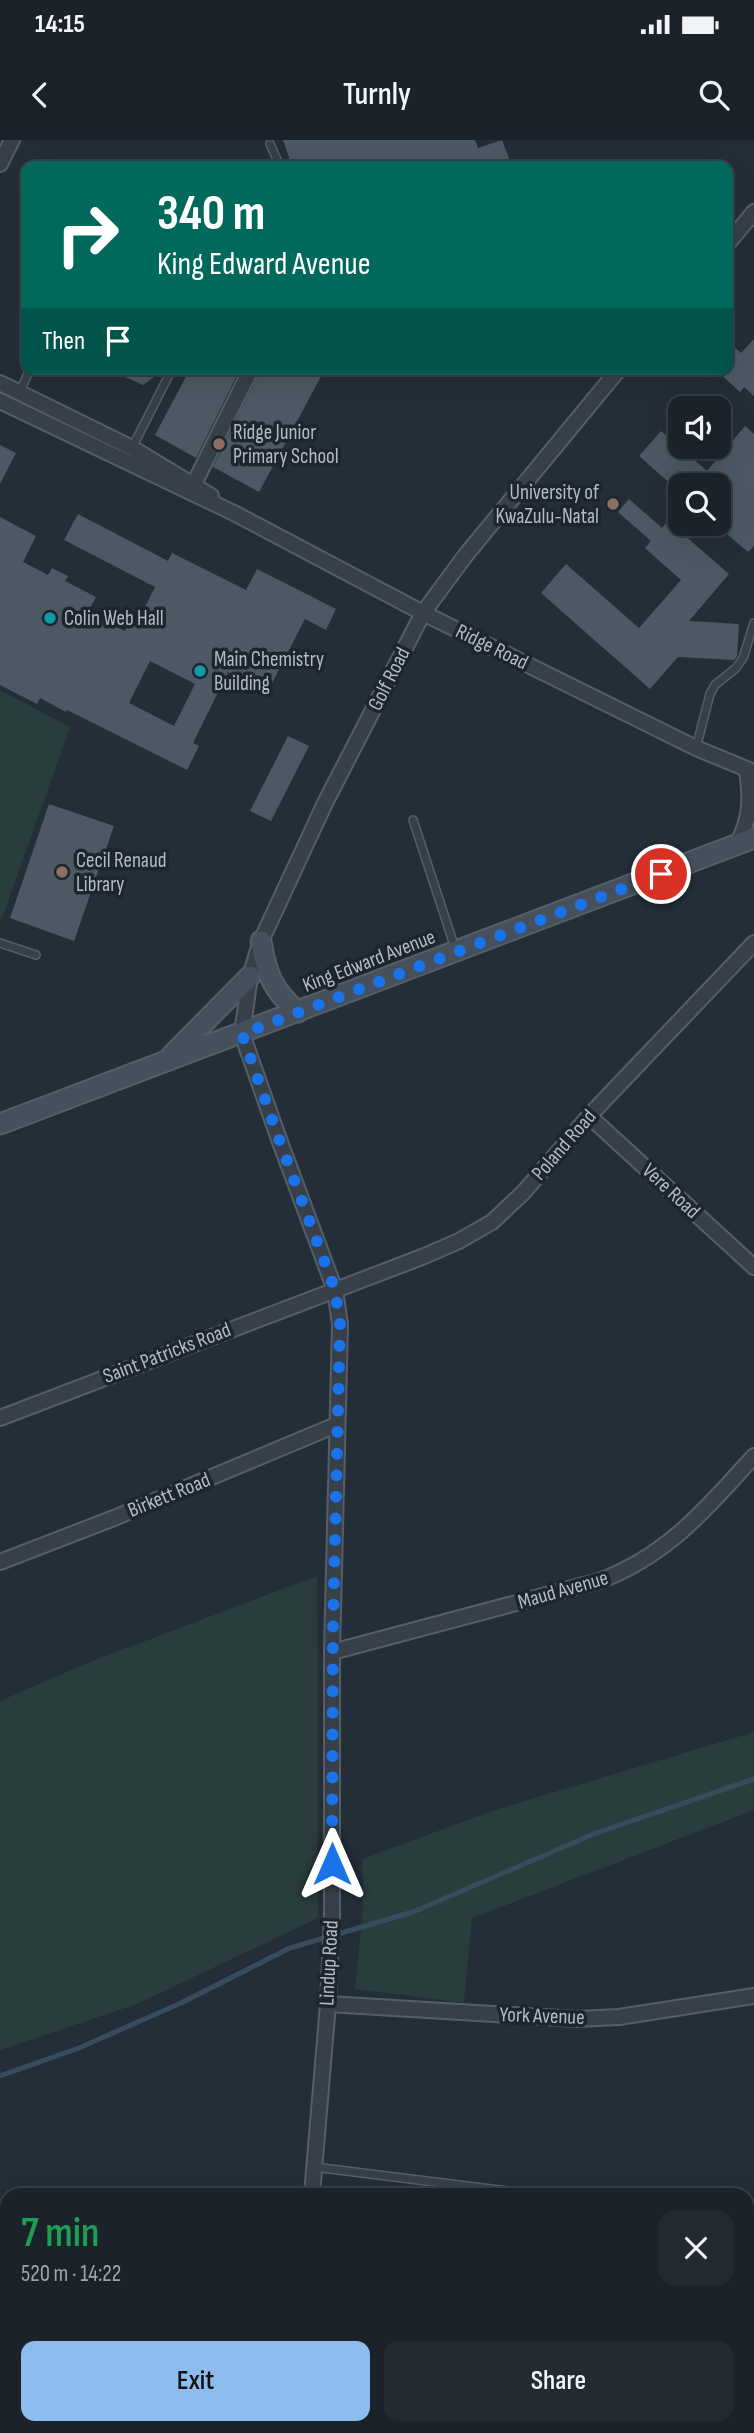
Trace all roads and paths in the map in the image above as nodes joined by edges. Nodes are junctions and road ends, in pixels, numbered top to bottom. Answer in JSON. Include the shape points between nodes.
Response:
{"nodes":[{"id":1,"x":12,"y":140,"type":"edge"},
{"id":2,"x":271,"y":144,"type":"dead end"},
{"id":3,"x":278,"y":161,"type":"edge"},
{"id":4,"x":0,"y":164,"type":"edge"},
{"id":5,"x":754,"y":212,"type":"edge"},
{"id":6,"x":733,"y":237,"type":"edge"},
{"id":7,"x":28,"y":375,"type":"edge"},
{"id":8,"x":169,"y":375,"type":"edge"},
{"id":9,"x":248,"y":375,"type":"edge"},
{"id":10,"x":614,"y":375,"type":"edge"},
{"id":11,"x":0,"y":383,"type":"edge"},
{"id":12,"x":20,"y":393,"type":"junction"},
{"id":13,"x":7,"y":405,"type":"edge"},
{"id":14,"x":132,"y":448,"type":"junction"},
{"id":15,"x":194,"y":484,"type":"junction"},
{"id":16,"x":234,"y":513,"type":"junction"},
{"id":17,"x":423,"y":613,"type":"junction"},
{"id":18,"x":754,"y":623,"type":"edge"},
{"id":19,"x":696,"y":748,"type":"junction"},
{"id":20,"x":751,"y":771,"type":"edge"},
{"id":21,"x":413,"y":820,"type":"dead end"},
{"id":22,"x":746,"y":841,"type":"edge"},
{"id":23,"x":261,"y":941,"type":"junction"},
{"id":24,"x":0,"y":943,"type":"edge"},
{"id":25,"x":754,"y":943,"type":"edge"},
{"id":26,"x":457,"y":952,"type":"junction"},
{"id":27,"x":36,"y":955,"type":"dead end"},
{"id":28,"x":250,"y":975,"type":"junction"},
{"id":29,"x":298,"y":1012,"type":"junction"},
{"id":30,"x":242,"y":1034,"type":"junction"},
{"id":31,"x":163,"y":1063,"type":"junction"},
{"id":32,"x":589,"y":1115,"type":"junction"},
{"id":33,"x":0,"y":1124,"type":"edge"},
{"id":34,"x":754,"y":1267,"type":"edge"},
{"id":35,"x":335,"y":1290,"type":"junction"},
{"id":36,"x":0,"y":1418,"type":"edge"},
{"id":37,"x":337,"y":1425,"type":"junction"},
{"id":38,"x":754,"y":1456,"type":"edge"},
{"id":39,"x":0,"y":1562,"type":"edge"},
{"id":40,"x":332,"y":1652,"type":"junction"},
{"id":41,"x":754,"y":1996,"type":"edge"},
{"id":42,"x":328,"y":2004,"type":"junction"},
{"id":43,"x":314,"y":2167,"type":"junction"},
{"id":44,"x":312,"y":2188,"type":"edge"},
{"id":45,"x":483,"y":2188,"type":"edge"}],
"edges":[{"from":1,"to":4,"type":"street"},
{"from":2,"to":3,"type":"lane"},
{"from":5,"to":6,"type":"street"},
{"from":7,"to":12,"type":"lane"},
{"from":8,"to":14,"type":"lane"},
{"from":9,"to":15,"type":"street"},
{"from":10,"to":17,"type":"street","name":"Golf Road"},
{"from":11,"to":12,"type":"street","name":"Ridge Road"},
{"from":12,"to":13,"type":"lane"},
{"from":12,"to":14,"type":"street","name":"Ridge Road"},
{"from":13,"to":16,"type":"street","name":"Ridge Road"},
{"from":14,"to":15,"type":"street","name":"Ridge Road"},
{"from":15,"to":16,"type":"street","name":"Ridge Road"},
{"from":16,"to":17,"type":"street","name":"Ridge Road"},
{"from":17,"to":19,"type":"street","name":"Ridge Road"},
{"from":17,"to":23,"type":"street","name":"Golf Road","via":[[325,803]]},
{"from":18,"to":19,"type":"lane","via":[[743,658],[710,694]]},
{"from":19,"to":20,"type":"street","name":"Ridge Road"},
{"from":20,"to":22,"type":"street"},
{"from":21,"to":26,"type":"lane"},
{"from":22,"to":26,"type":"street","name":"King Edward Avenue"},
{"from":23,"to":28,"type":"street","name":"Golf Road"},
{"from":23,"to":29,"type":"street","via":[[268,975],[277,992]]},
{"from":24,"to":27,"type":"lane"},
{"from":25,"to":32,"type":"street","name":"Poland Road"},
{"from":26,"to":29,"type":"street","name":"King Edward Avenue"},
{"from":28,"to":30,"type":"street","name":"Golf Road"},
{"from":28,"to":31,"type":"street"},
{"from":29,"to":30,"type":"street","name":"King Edward Avenue"},
{"from":30,"to":31,"type":"street","name":"King Edward Avenue"},
{"from":30,"to":35,"type":"street","name":"Lindup Road"},
{"from":31,"to":33,"type":"street","name":"King Edward Avenue"},
{"from":32,"to":34,"type":"street","name":"Vere Road"},
{"from":32,"to":35,"type":"street","name":"Poland Road","via":[[492,1222],[459,1241]]},
{"from":35,"to":36,"type":"street","name":"Saint Patricks Road"},
{"from":35,"to":37,"type":"street","name":"Lindup Road","via":[[340,1324]]},
{"from":37,"to":39,"type":"street","name":"Birkett Road"},
{"from":37,"to":40,"type":"street","name":"Lindup Road"},
{"from":38,"to":40,"type":"street","name":"Maud Avenue","via":[[692,1524],[625,1572]]},
{"from":40,"to":42,"type":"street","name":"Lindup Road"},
{"from":41,"to":42,"type":"street","name":"York Avenue","via":[[577,2019]]},
{"from":42,"to":43,"type":"street","name":"Lindup Road"},
{"from":43,"to":44,"type":"street","name":"Lindup Road"},
{"from":43,"to":45,"type":"lane"}]}
